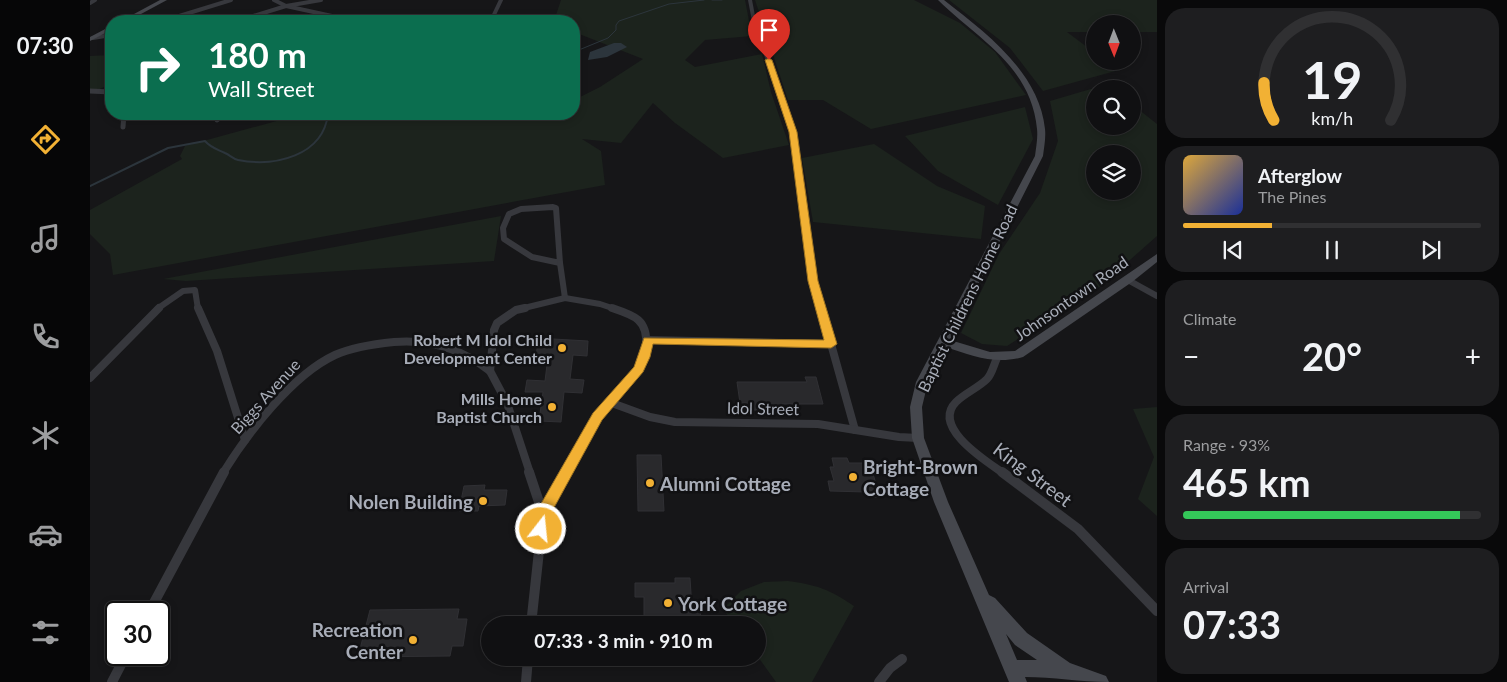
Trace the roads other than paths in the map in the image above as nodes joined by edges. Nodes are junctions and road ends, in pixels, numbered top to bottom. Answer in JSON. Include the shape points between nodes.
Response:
{"nodes":[{"id":1,"x":95,"y":0,"type":"edge"},
{"id":2,"x":164,"y":0,"type":"edge"},
{"id":3,"x":232,"y":0,"type":"edge"},
{"id":4,"x":274,"y":0,"type":"edge"},
{"id":5,"x":321,"y":0,"type":"edge"},
{"id":6,"x":501,"y":0,"type":"edge"},
{"id":7,"x":750,"y":0,"type":"edge"},
{"id":8,"x":941,"y":0,"type":"edge"},
{"id":9,"x":90,"y":2,"type":"edge"},
{"id":10,"x":286,"y":6,"type":"junction"},
{"id":11,"x":135,"y":15,"type":"edge"},
{"id":12,"x":183,"y":15,"type":"edge"},
{"id":13,"x":257,"y":15,"type":"edge"},
{"id":14,"x":327,"y":15,"type":"edge"},
{"id":15,"x":494,"y":15,"type":"edge"},
{"id":16,"x":105,"y":31,"type":"edge"},
{"id":17,"x":105,"y":36,"type":"edge"},
{"id":18,"x":91,"y":39,"type":"edge"},
{"id":19,"x":105,"y":39,"type":"edge"},
{"id":20,"x":90,"y":45,"type":"edge"},
{"id":21,"x":90,"y":91,"type":"edge"},
{"id":22,"x":105,"y":92,"type":"edge"},
{"id":23,"x":124,"y":120,"type":"edge"},
{"id":24,"x":123,"y":127,"type":"dead end"},
{"id":25,"x":1157,"y":257,"type":"edge"},
{"id":26,"x":560,"y":263,"type":"junction"},
{"id":27,"x":1128,"y":280,"type":"junction"},
{"id":28,"x":1157,"y":296,"type":"edge"},
{"id":29,"x":565,"y":298,"type":"junction"},
{"id":30,"x":648,"y":340,"type":"junction"},
{"id":31,"x":942,"y":341,"type":"junction"},
{"id":32,"x":831,"y":344,"type":"junction"},
{"id":33,"x":997,"y":358,"type":"junction"},
{"id":34,"x":490,"y":371,"type":"junction"},
{"id":35,"x":90,"y":378,"type":"edge"},
{"id":36,"x":609,"y":402,"type":"junction"},
{"id":37,"x":855,"y":430,"type":"junction"},
{"id":38,"x":918,"y":438,"type":"junction"},
{"id":39,"x":246,"y":440,"type":"junction"},
{"id":40,"x":543,"y":514,"type":"junction"},
{"id":41,"x":981,"y":594,"type":"junction"},
{"id":42,"x":155,"y":601,"type":"edge"},
{"id":43,"x":1157,"y":611,"type":"edge"},
{"id":44,"x":532,"y":616,"type":"edge"},
{"id":45,"x":902,"y":659,"type":"dead end"},
{"id":46,"x":120,"y":666,"type":"edge"},
{"id":47,"x":527,"y":666,"type":"edge"},
{"id":48,"x":1064,"y":669,"type":"junction"},
{"id":49,"x":1013,"y":678,"type":"edge"},
{"id":50,"x":112,"y":682,"type":"edge"},
{"id":51,"x":526,"y":682,"type":"edge"},
{"id":52,"x":879,"y":682,"type":"edge"},
{"id":53,"x":1100,"y":682,"type":"edge"}],
"edges":[{"from":1,"to":9,"type":"street"},
{"from":2,"to":11,"type":"street"},
{"from":3,"to":12,"type":"street"},
{"from":4,"to":10,"type":"street"},
{"from":5,"to":10,"type":"street"},
{"from":6,"to":15,"type":"street"},
{"from":7,"to":32,"type":"street","via":[[754,21],[793,132],[813,281]]},
{"from":8,"to":31,"type":"street","name":"Baptist Childrens Home Road","via":[[991,42],[1018,71],[1037,105],[1042,126],[1039,156]]},
{"from":10,"to":13,"type":"street"},
{"from":10,"to":14,"type":"street"},
{"from":16,"to":18,"type":"street"},
{"from":17,"to":18,"type":"street"},
{"from":18,"to":19,"type":"street"},
{"from":18,"to":20,"type":"street","via":[[95,41]]},
{"from":21,"to":22,"type":"street"},
{"from":23,"to":24,"type":"street"},
{"from":25,"to":27,"type":"street","name":"Johnsontown Road"},
{"from":26,"to":26,"type":"street","via":[[556,208],[508,214],[502,238],[532,257]]},
{"from":26,"to":29,"type":"street"},
{"from":27,"to":28,"type":"street"},
{"from":27,"to":33,"type":"street","name":"Johnsontown Road","via":[[1028,349],[1012,357]]},
{"from":29,"to":30,"type":"street","via":[[600,304],[630,314],[644,325]]},
{"from":29,"to":34,"type":"street","via":[[516,310],[497,323]]},
{"from":30,"to":32,"type":"street"},
{"from":30,"to":36,"type":"street","via":[[639,369]]},
{"from":31,"to":33,"type":"street"},
{"from":31,"to":38,"type":"street","name":"Baptist Childrens Home Road","via":[[918,394]]},
{"from":32,"to":37,"type":"street"},
{"from":33,"to":43,"type":"street","name":"King Street","via":[[988,378],[955,403],[950,413],[952,428],[968,447],[1078,529]]},
{"from":34,"to":39,"type":"street","name":"Biggs Avenue","via":[[458,350],[427,342],[400,340],[354,348],[330,357],[307,372]]},
{"from":34,"to":40,"type":"street","via":[[507,402]]},
{"from":35,"to":39,"type":"street","via":[[157,309],[183,291],[195,290],[199,312],[217,351]]},
{"from":36,"to":37,"type":"street","name":"Idol Street","via":[[675,422],[818,424]]},
{"from":36,"to":40,"type":"street","via":[[597,416]]},
{"from":37,"to":38,"type":"street","name":"Idol Street"},
{"from":38,"to":41,"type":"street","name":"Baptist Childrens Home Road"},
{"from":39,"to":42,"type":"street","name":"Biggs Avenue"},
{"from":40,"to":44,"type":"street"},
{"from":41,"to":48,"type":"street","via":[[1021,639]]},
{"from":41,"to":49,"type":"street","name":"Baptist Childrens Home Road"},
{"from":45,"to":52,"type":"street"},
{"from":46,"to":50,"type":"street"},
{"from":47,"to":51,"type":"street"},
{"from":48,"to":49,"type":"street"},
{"from":48,"to":53,"type":"street"}]}
